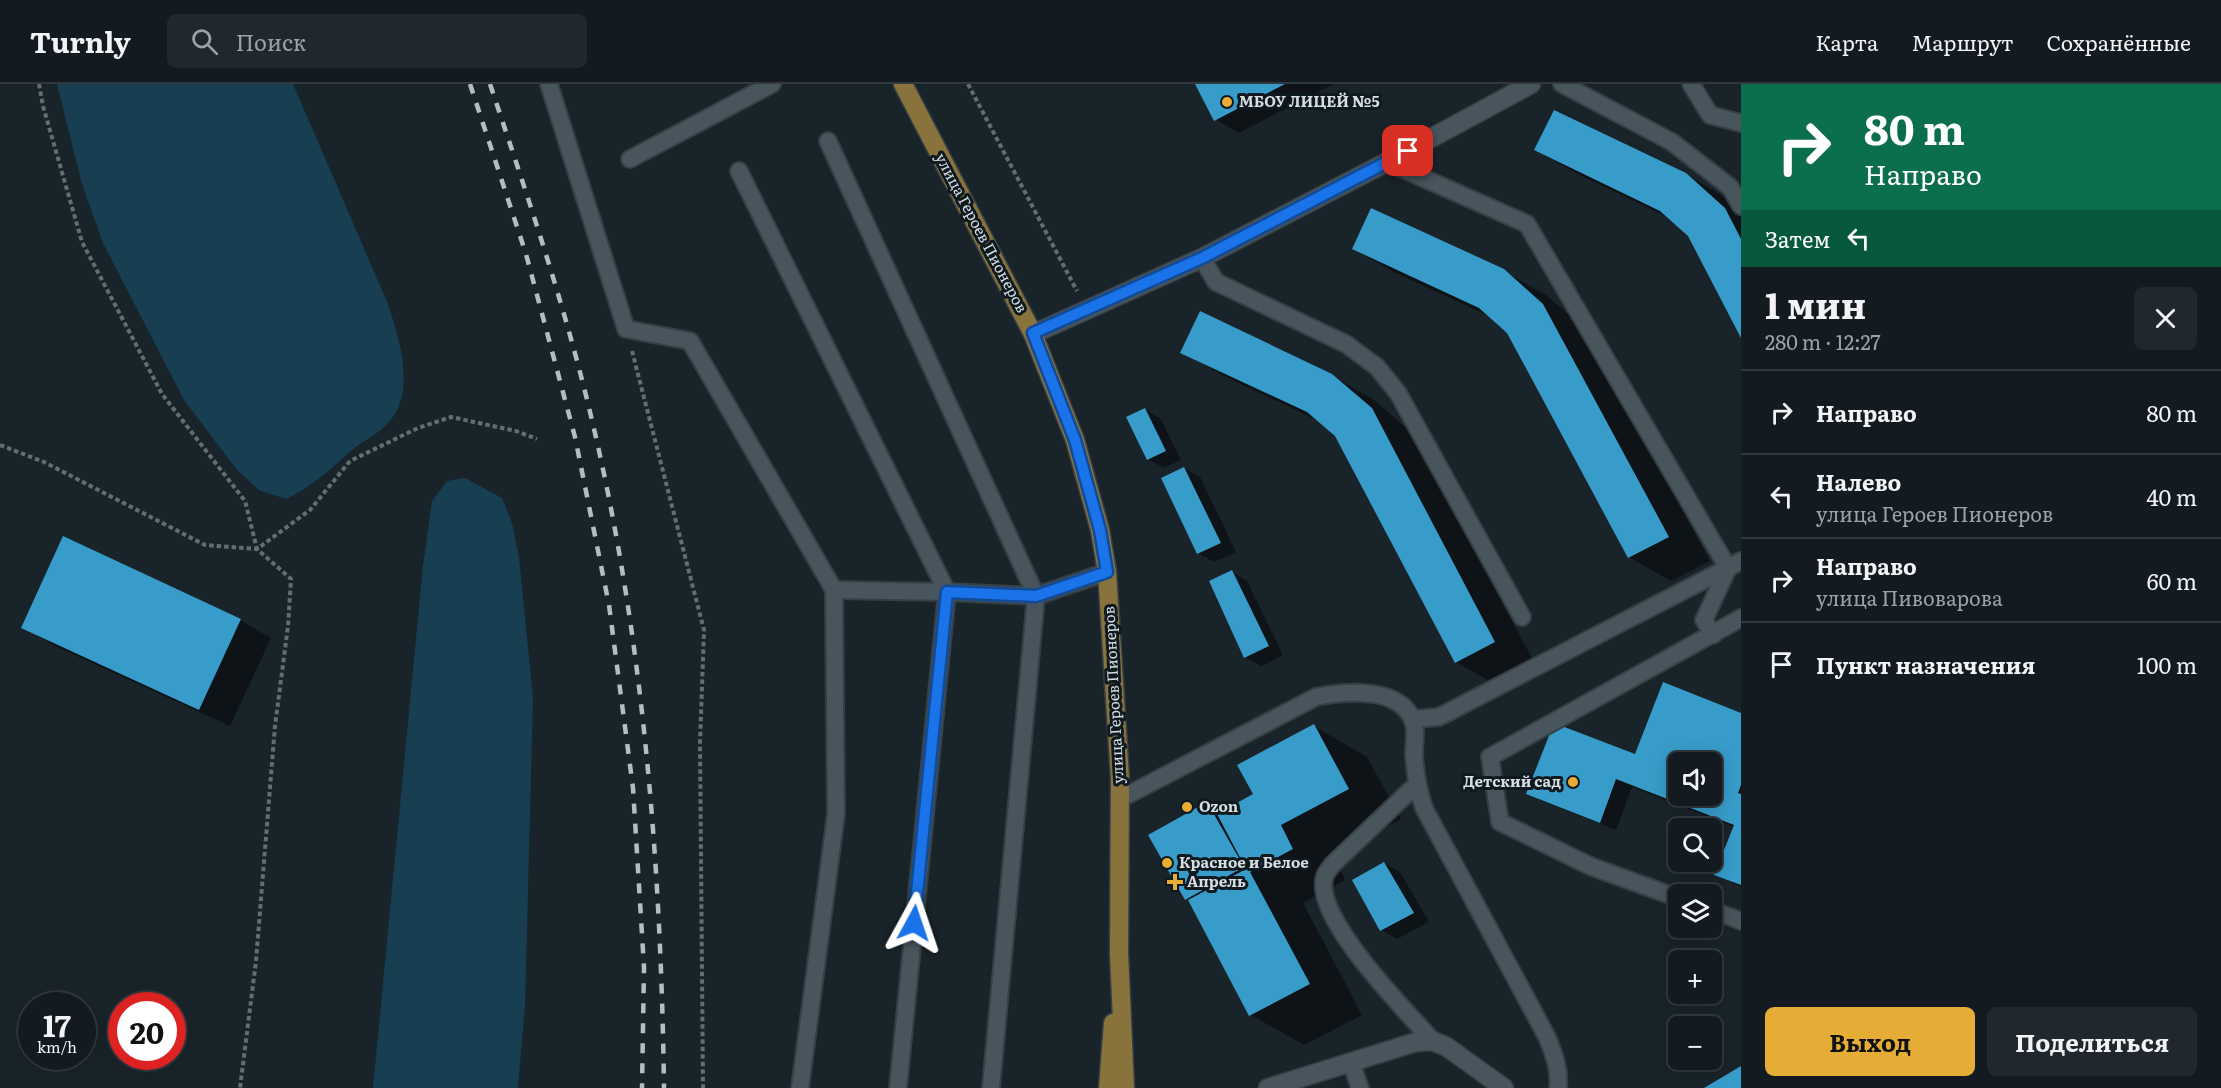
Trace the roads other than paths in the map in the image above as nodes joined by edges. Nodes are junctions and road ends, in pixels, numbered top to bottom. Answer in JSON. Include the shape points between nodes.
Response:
{"nodes":[{"id":1,"x":549,"y":84,"type":"edge"},
{"id":2,"x":772,"y":84,"type":"edge"},
{"id":3,"x":903,"y":84,"type":"edge"},
{"id":4,"x":1531,"y":84,"type":"edge"},
{"id":5,"x":1562,"y":84,"type":"edge"},
{"id":6,"x":1691,"y":84,"type":"edge"},
{"id":7,"x":1741,"y":123,"type":"edge"},
{"id":8,"x":828,"y":141,"type":"dead end"},
{"id":9,"x":630,"y":159,"type":"dead end"},
{"id":10,"x":1387,"y":162,"type":"junction"},
{"id":11,"x":740,"y":171,"type":"dead end"},
{"id":12,"x":1741,"y":206,"type":"edge"},
{"id":13,"x":1202,"y":258,"type":"junction"},
{"id":14,"x":1033,"y":333,"type":"junction"},
{"id":15,"x":1735,"y":565,"type":"edge"},
{"id":16,"x":1107,"y":572,"type":"junction"},
{"id":17,"x":834,"y":590,"type":"junction"},
{"id":18,"x":947,"y":592,"type":"junction"},
{"id":19,"x":1036,"y":596,"type":"junction"},
{"id":20,"x":1522,"y":617,"type":"dead end"},
{"id":21,"x":1741,"y":618,"type":"edge"},
{"id":22,"x":1713,"y":635,"type":"junction"},
{"id":23,"x":1413,"y":719,"type":"junction"},
{"id":24,"x":1417,"y":784,"type":"junction"},
{"id":25,"x":1120,"y":799,"type":"junction"},
{"id":26,"x":1668,"y":894,"type":"edge"},
{"id":27,"x":1722,"y":914,"type":"edge"},
{"id":28,"x":1741,"y":921,"type":"edge"},
{"id":29,"x":1119,"y":953,"type":"junction"},
{"id":30,"x":1433,"y":1041,"type":"junction"},
{"id":31,"x":1351,"y":1062,"type":"junction"},
{"id":32,"x":800,"y":1088,"type":"edge"},
{"id":33,"x":898,"y":1088,"type":"edge"},
{"id":34,"x":991,"y":1088,"type":"edge"},
{"id":35,"x":1108,"y":1088,"type":"edge"},
{"id":36,"x":1125,"y":1088,"type":"edge"},
{"id":37,"x":1268,"y":1088,"type":"edge"},
{"id":38,"x":1360,"y":1088,"type":"edge"},
{"id":39,"x":1504,"y":1088,"type":"edge"},
{"id":40,"x":1558,"y":1088,"type":"edge"}],
"edges":[{"from":1,"to":17,"type":"lane","via":[[626,329],[690,341]]},
{"from":2,"to":9,"type":"lane"},
{"from":3,"to":14,"type":"main road","name":"улица Героев Пионеров"},
{"from":4,"to":10,"type":"street"},
{"from":5,"to":12,"type":"lane","via":[[1672,142],[1730,187]]},
{"from":6,"to":7,"type":"lane","via":[[1710,115]]},
{"from":8,"to":19,"type":"lane"},
{"from":10,"to":13,"type":"street"},
{"from":10,"to":15,"type":"lane","via":[[1527,224]]},
{"from":11,"to":18,"type":"lane"},
{"from":13,"to":14,"type":"street"},
{"from":13,"to":20,"type":"lane","via":[[1216,282],[1346,344],[1377,367],[1398,393]]},
{"from":14,"to":16,"type":"main road","name":"улица Героев Пионеров","via":[[1078,450]]},
{"from":15,"to":22,"type":"lane","via":[[1704,620]]},
{"from":15,"to":23,"type":"lane","via":[[1439,717]]},
{"from":16,"to":19,"type":"lane"},
{"from":16,"to":25,"type":"main road","name":"улица Героев Пионеров"},
{"from":17,"to":18,"type":"lane"},
{"from":17,"to":32,"type":"lane","via":[[836,814]]},
{"from":18,"to":19,"type":"lane"},
{"from":18,"to":33,"type":"lane"},
{"from":19,"to":34,"type":"lane"},
{"from":21,"to":22,"type":"lane"},
{"from":22,"to":26,"type":"lane","via":[[1490,757],[1500,822],[1590,866]]},
{"from":23,"to":24,"type":"lane"},
{"from":23,"to":25,"type":"lane","via":[[1402,706],[1374,693],[1337,692],[1316,697]]},
{"from":24,"to":30,"type":"lane","via":[[1332,864],[1324,885],[1334,918],[1359,958]]},
{"from":24,"to":40,"type":"lane","via":[[1424,808],[1547,1037],[1555,1058]]},
{"from":25,"to":29,"type":"main road","name":"улица Героев Пионеров"},
{"from":27,"to":28,"type":"lane"},
{"from":29,"to":35,"type":"main road"},
{"from":29,"to":36,"type":"main road"},
{"from":30,"to":31,"type":"street","via":[[1416,1042]]},
{"from":30,"to":39,"type":"street"},
{"from":31,"to":37,"type":"street"},
{"from":31,"to":38,"type":"lane"}]}
